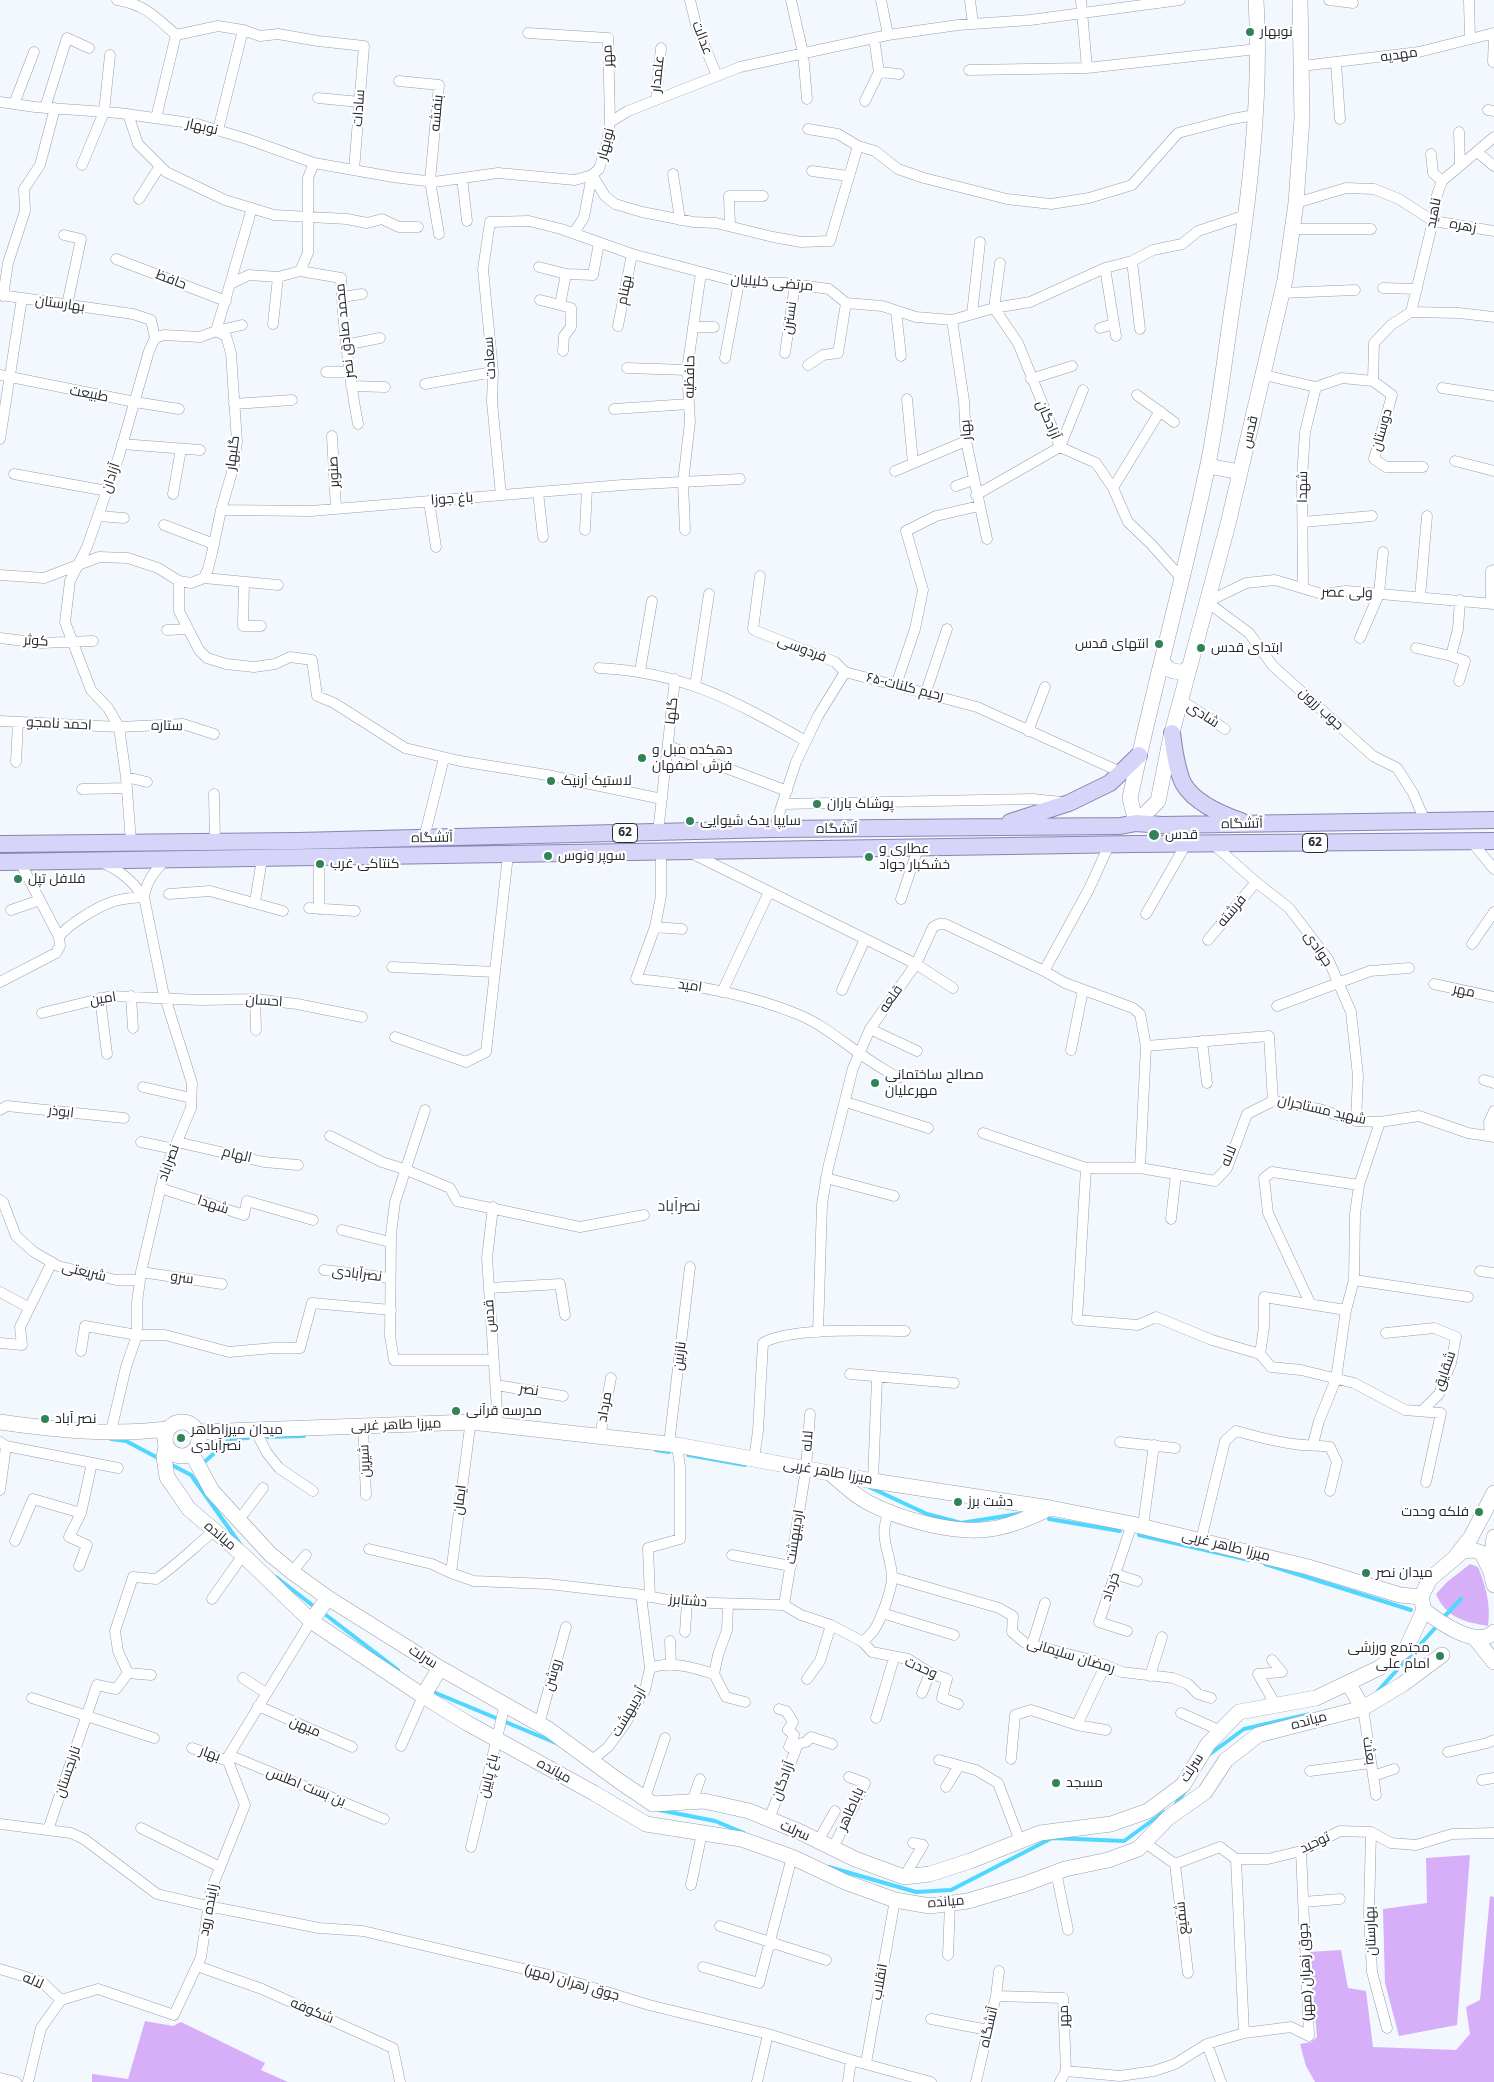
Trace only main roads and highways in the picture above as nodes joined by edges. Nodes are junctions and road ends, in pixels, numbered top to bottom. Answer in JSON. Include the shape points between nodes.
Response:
{"nodes":[{"id":1,"x":1256,"y":0,"type":"edge"},
{"id":2,"x":1300,"y":0,"type":"edge"},
{"id":3,"x":1208,"y":466,"type":"junction"},
{"id":4,"x":1240,"y":472,"type":"junction"},
{"id":5,"x":1162,"y":660,"type":"junction"},
{"id":6,"x":1190,"y":666,"type":"junction"},
{"id":7,"x":1172,"y":733,"type":"junction"},
{"id":8,"x":1139,"y":755,"type":"junction"},
{"id":9,"x":1494,"y":820,"type":"edge"},
{"id":10,"x":1136,"y":823,"type":"junction"},
{"id":11,"x":1250,"y":824,"type":"junction"},
{"id":12,"x":994,"y":827,"type":"junction"},
{"id":13,"x":486,"y":836,"type":"junction"},
{"id":14,"x":1494,"y":840,"type":"edge"},
{"id":15,"x":0,"y":844,"type":"edge"},
{"id":16,"x":1135,"y":844,"type":"junction"},
{"id":17,"x":486,"y":855,"type":"junction"},
{"id":18,"x":0,"y":862,"type":"edge"},
{"id":19,"x":0,"y":1422,"type":"edge"},
{"id":20,"x":198,"y":1432,"type":"junction"},
{"id":21,"x":224,"y":1432,"type":"junction"},
{"id":22,"x":165,"y":1448,"type":"junction"},
{"id":23,"x":195,"y":1451,"type":"junction"},
{"id":24,"x":830,"y":1473,"type":"junction"},
{"id":25,"x":1494,"y":1493,"type":"edge"},
{"id":26,"x":1050,"y":1508,"type":"junction"},
{"id":27,"x":1493,"y":1545,"type":"edge"},
{"id":28,"x":1455,"y":1557,"type":"junction"},
{"id":29,"x":1493,"y":1579,"type":"edge"},
{"id":30,"x":1423,"y":1604,"type":"junction"},
{"id":31,"x":319,"y":1610,"type":"junction"},
{"id":32,"x":1494,"y":1632,"type":"edge"},
{"id":33,"x":1476,"y":1638,"type":"junction"},
{"id":34,"x":1442,"y":1655,"type":"dead end"},
{"id":35,"x":1413,"y":1656,"type":"junction"},
{"id":36,"x":1494,"y":1662,"type":"edge"},
{"id":37,"x":440,"y":1668,"type":"junction"},
{"id":38,"x":1348,"y":1684,"type":"junction"},
{"id":39,"x":423,"y":1696,"type":"junction"},
{"id":40,"x":1361,"y":1704,"type":"junction"}],
"edges":[{"from":1,"to":3,"type":"main road","via":[[1255,115],[1246,215]]},
{"from":2,"to":4,"type":"main road","name":"قدس","via":[[1302,118],[1293,229],[1282,293]]},
{"from":3,"to":4,"type":"main road"},
{"from":3,"to":5,"type":"main road"},
{"from":4,"to":6,"type":"main road","name":"قدس"},
{"from":5,"to":6,"type":"main road","via":[[1166,668],[1174,672],[1184,672]]},
{"from":5,"to":8,"type":"main road"},
{"from":6,"to":7,"type":"main road","name":"قدس"},
{"from":7,"to":10,"type":"main road","name":"قدس","via":[[1158,801]]},
{"from":7,"to":11,"type":"main road","via":[[1184,784],[1200,801],[1223,815]]},
{"from":8,"to":10,"type":"main road","via":[[1130,798]]},
{"from":8,"to":12,"type":"main road","via":[[1110,784],[1069,803]]},
{"from":9,"to":11,"type":"main road","name":"آتشگاه","number":"62"},
{"from":10,"to":11,"type":"main road","name":"آتشگاه","number":"62"},
{"from":10,"to":12,"type":"main road","name":"آتشگاه","number":"62","via":[[1120,826]]},
{"from":10,"to":16,"type":"main road"},
{"from":12,"to":13,"type":"main road","name":"آتشگاه","number":"62"},
{"from":13,"to":15,"type":"main road","name":"آتشگاه","number":"62"},
{"from":13,"to":17,"type":"main road"},
{"from":14,"to":16,"type":"main road","name":"آتشگاه","number":"62"},
{"from":16,"to":17,"type":"main road","name":"آتشگاه","number":"62"},
{"from":17,"to":18,"type":"main road","name":"آتشگاه","number":"62"},
{"from":19,"to":22,"type":"main road","name":"میرزا طاهر غربی","via":[[60,1431],[140,1432]]},
{"from":20,"to":21,"type":"main road","name":"میرزا طاهر غربی"},
{"from":20,"to":22,"type":"main road","name":"میرزا طاهر غربی","via":[[188,1423],[179,1423]]},
{"from":20,"to":23,"type":"main road","via":[[200,1440]]},
{"from":21,"to":23,"type":"main road","name":"میرزا طاهر غربی"},
{"from":21,"to":24,"type":"main road","name":"میرزا طاهر غربی","via":[[254,1428],[471,1422],[673,1445]]},
{"from":22,"to":23,"type":"main road","name":"میرزا طاهر غربی","via":[[180,1455]]},
{"from":22,"to":31,"type":"main road","name":"میانده","via":[[167,1477],[189,1508],[243,1555]]},
{"from":23,"to":31,"type":"main road","name":"سرلت","via":[[212,1491],[270,1554],[292,1572]]},
{"from":24,"to":26,"type":"main road","name":"میرزا طاهر غربی"},
{"from":24,"to":26,"type":"main road","via":[[866,1502],[910,1520],[948,1528],[996,1528]]},
{"from":25,"to":28,"type":"main road","via":[[1471,1537]]},
{"from":26,"to":30,"type":"main road","name":"میرزا طاهر غربی","via":[[1138,1525],[1308,1567]]},
{"from":27,"to":29,"type":"main road"},
{"from":28,"to":29,"type":"main road","via":[[1463,1551],[1482,1553]]},
{"from":28,"to":30,"type":"main road","via":[[1430,1579]]},
{"from":30,"to":33,"type":"main road","via":[[1464,1635]]},
{"from":30,"to":35,"type":"main road","name":"سرلت"},
{"from":31,"to":37,"type":"main road","name":"سرلت"},
{"from":31,"to":39,"type":"main road","name":"میانده"},
{"from":32,"to":33,"type":"main road","via":[[1490,1636]]},
{"from":33,"to":36,"type":"main road"},
{"from":34,"to":35,"type":"main road","name":"میانده"},
{"from":35,"to":38,"type":"main road","name":"سرلت"},
{"from":35,"to":40,"type":"main road","name":"میانده","via":[[1403,1684]]},
{"from":37,"to":38,"type":"main road","name":"سرلت","via":[[503,1715],[539,1724],[653,1804],[704,1801],[749,1811],[855,1860],[904,1876],[938,1872],[1040,1833],[1112,1824],[1148,1811],[1183,1785],[1208,1744],[1239,1712],[1316,1698]]},
{"from":37,"to":39,"type":"main road"},
{"from":38,"to":40,"type":"main road"},
{"from":39,"to":40,"type":"main road","name":"میانده","via":[[646,1824],[741,1839],[895,1900],[930,1906],[968,1901],[1138,1849],[1168,1818],[1205,1792],[1226,1760],[1258,1735]]}]}
